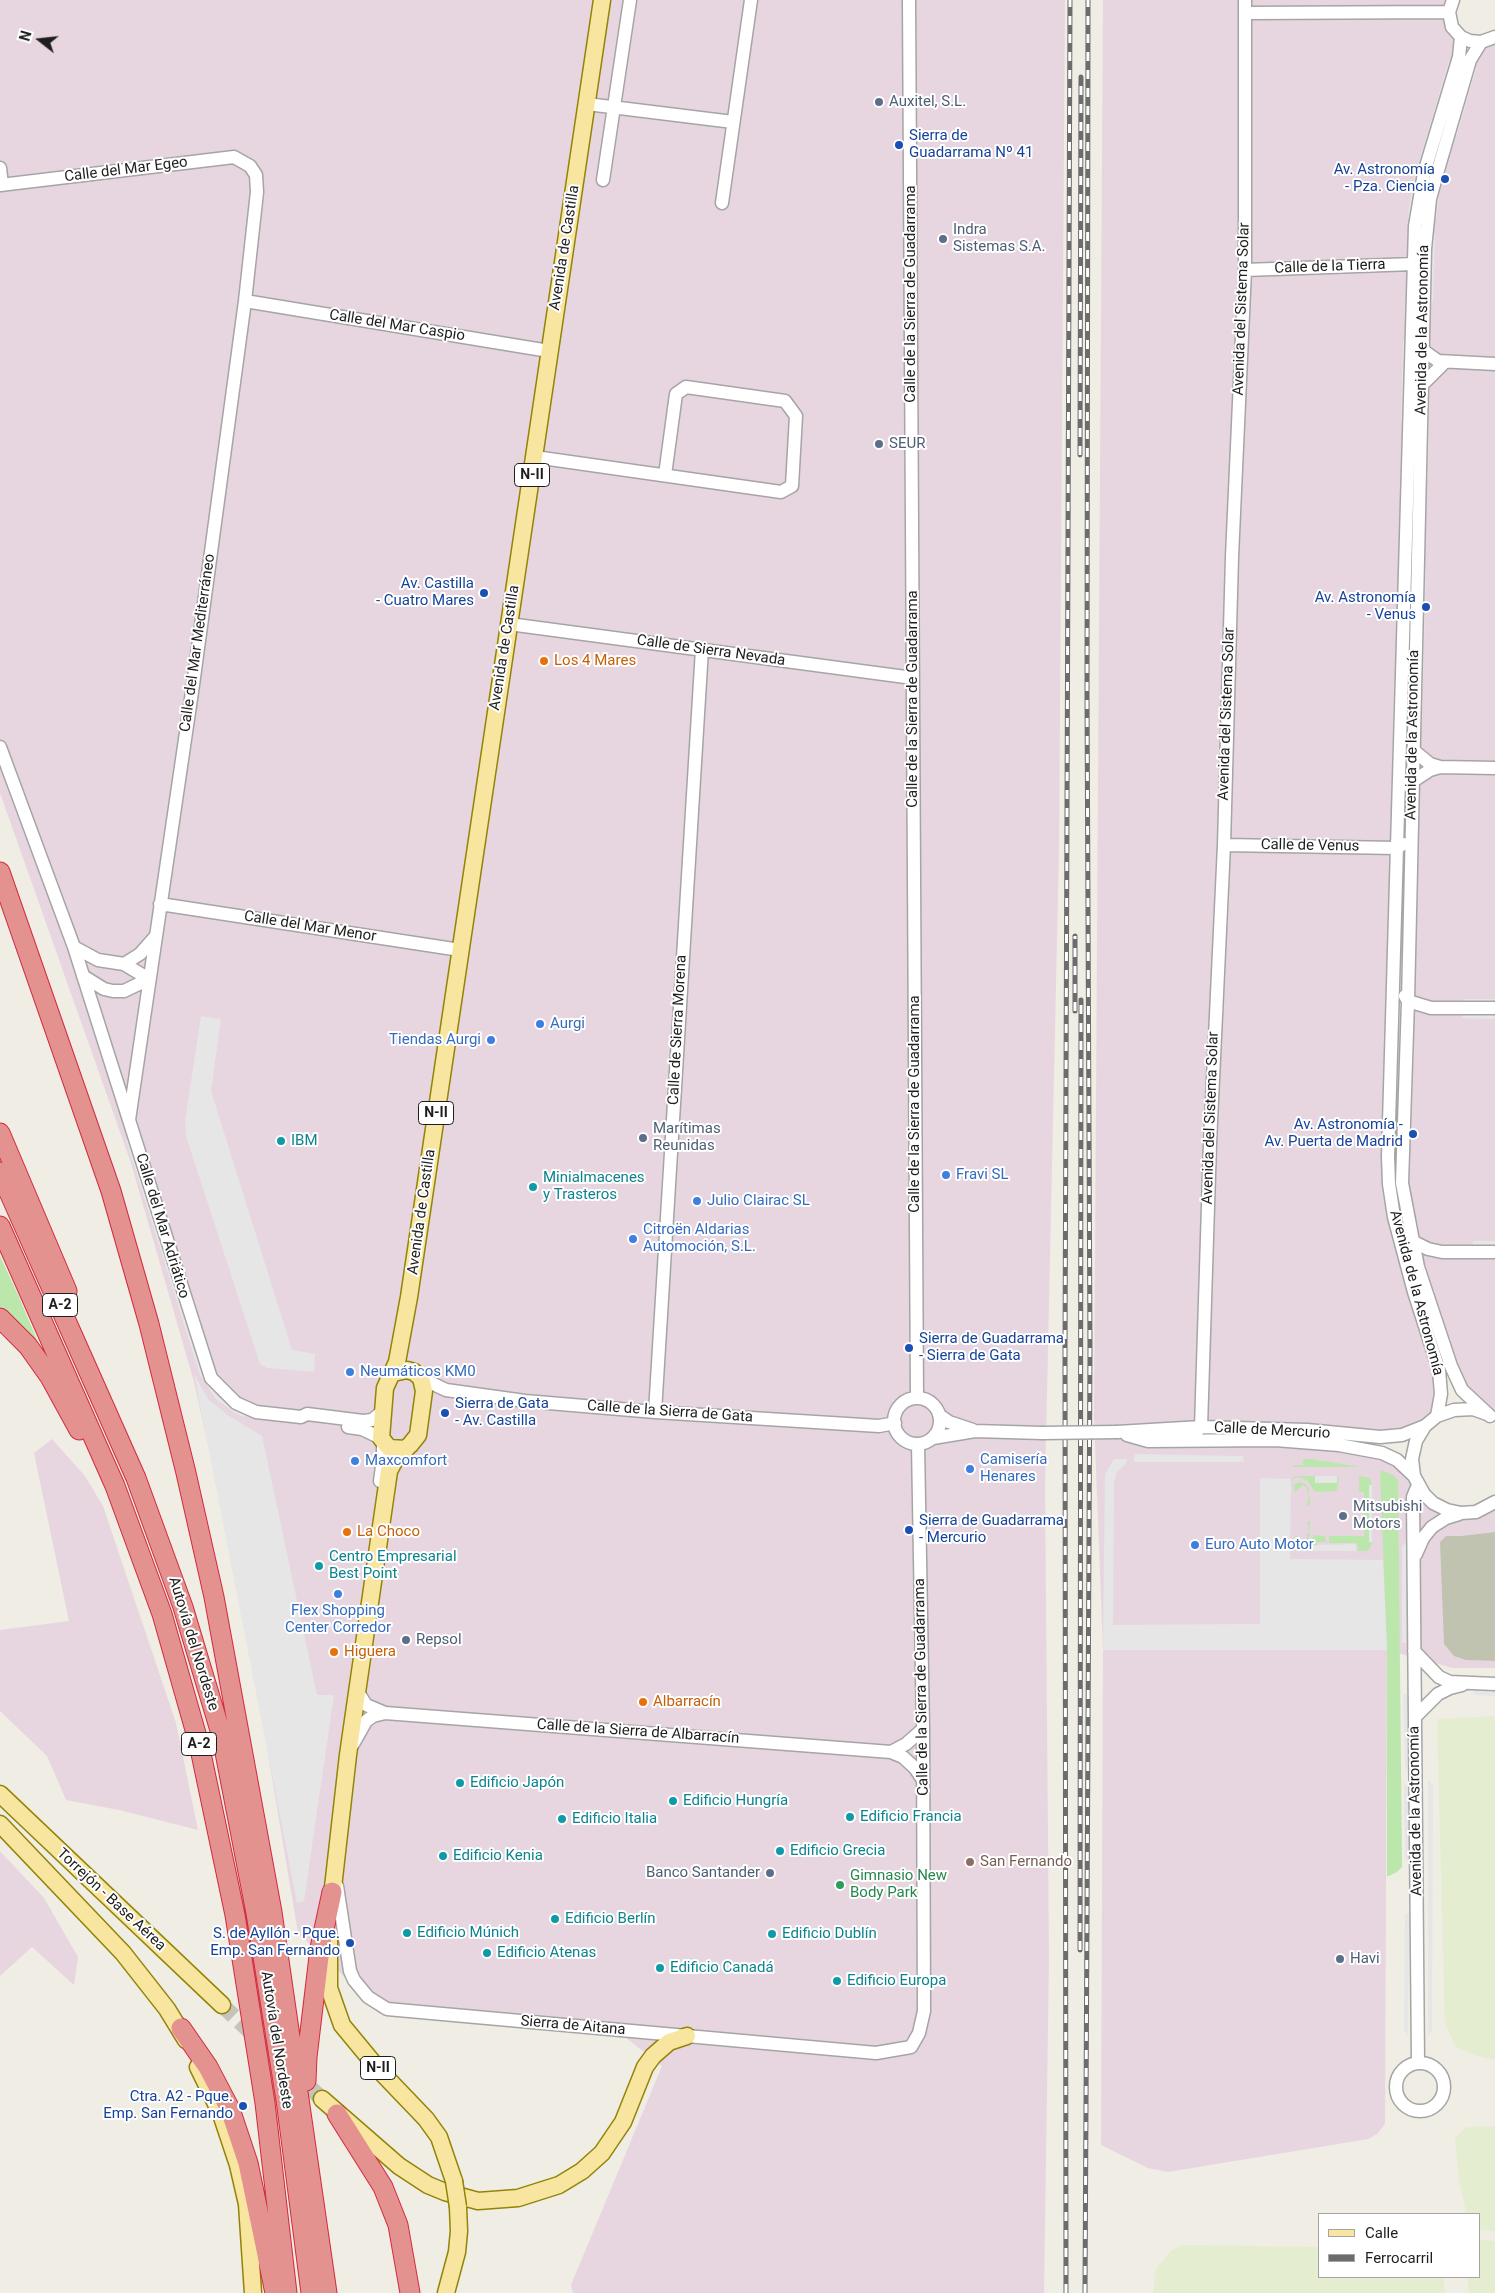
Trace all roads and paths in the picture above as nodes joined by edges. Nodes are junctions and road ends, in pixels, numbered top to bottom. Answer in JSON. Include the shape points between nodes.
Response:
{"nodes":[{"id":1,"x":602,"y":0,"type":"edge"},
{"id":2,"x":630,"y":0,"type":"edge"},
{"id":3,"x":751,"y":0,"type":"edge"},
{"id":4,"x":909,"y":0,"type":"edge"},
{"id":5,"x":1245,"y":0,"type":"edge"},
{"id":6,"x":1451,"y":6,"type":"edge"},
{"id":7,"x":1246,"y":13,"type":"junction"},
{"id":8,"x":1460,"y":37,"type":"junction"},
{"id":9,"x":1495,"y":37,"type":"edge"},
{"id":10,"x":1481,"y":42,"type":"junction"},
{"id":11,"x":587,"y":104,"type":"junction"},
{"id":12,"x":614,"y":108,"type":"junction"},
{"id":13,"x":733,"y":122,"type":"junction"},
{"id":14,"x":250,"y":166,"type":"joint"},
{"id":15,"x":0,"y":168,"type":"edge"},
{"id":16,"x":603,"y":180,"type":"dead end"},
{"id":17,"x":1,"y":185,"type":"edge"},
{"id":18,"x":722,"y":203,"type":"dead end"},
{"id":19,"x":1425,"y":249,"type":"junction"},
{"id":20,"x":1414,"y":264,"type":"junction"},
{"id":21,"x":1245,"y":270,"type":"junction"},
{"id":22,"x":1424,"y":290,"type":"junction"},
{"id":23,"x":245,"y":301,"type":"junction"},
{"id":24,"x":1412,"y":338,"type":"junction"},
{"id":25,"x":1423,"y":350,"type":"junction"},
{"id":26,"x":549,"y":351,"type":"junction"},
{"id":27,"x":1445,"y":362,"type":"junction"},
{"id":28,"x":1490,"y":364,"type":"edge"},
{"id":29,"x":1422,"y":385,"type":"junction"},
{"id":30,"x":535,"y":457,"type":"junction"},
{"id":31,"x":665,"y":475,"type":"junction"},
{"id":32,"x":509,"y":624,"type":"junction"},
{"id":33,"x":702,"y":648,"type":"junction"},
{"id":34,"x":913,"y":678,"type":"junction"},
{"id":35,"x":0,"y":747,"type":"edge"},
{"id":36,"x":1413,"y":750,"type":"junction"},
{"id":37,"x":1440,"y":767,"type":"junction"},
{"id":38,"x":1495,"y":768,"type":"edge"},
{"id":39,"x":1412,"y":781,"type":"junction"},
{"id":40,"x":1399,"y":791,"type":"junction"},
{"id":41,"x":1411,"y":834,"type":"junction"},
{"id":42,"x":1224,"y":845,"type":"junction"},
{"id":43,"x":1397,"y":848,"type":"junction"},
{"id":44,"x":1411,"y":868,"type":"junction"},
{"id":45,"x":0,"y":872,"type":"edge"},
{"id":46,"x":160,"y":904,"type":"junction"},
{"id":47,"x":155,"y":937,"type":"junction"},
{"id":48,"x":74,"y":947,"type":"junction"},
{"id":49,"x":460,"y":950,"type":"junction"},
{"id":50,"x":124,"y":964,"type":"junction"},
{"id":51,"x":1394,"y":966,"type":"junction"},
{"id":52,"x":83,"y":976,"type":"junction"},
{"id":53,"x":149,"y":979,"type":"junction"},
{"id":54,"x":1408,"y":1001,"type":"junction"},
{"id":55,"x":1431,"y":1008,"type":"junction"},
{"id":56,"x":1495,"y":1008,"type":"edge"},
{"id":57,"x":1407,"y":1030,"type":"junction"},
{"id":58,"x":129,"y":1120,"type":"junction"},
{"id":59,"x":0,"y":1133,"type":"edge"},
{"id":60,"x":0,"y":1172,"type":"edge"},
{"id":61,"x":0,"y":1226,"type":"edge"},
{"id":62,"x":1412,"y":1241,"type":"junction"},
{"id":63,"x":1442,"y":1252,"type":"junction"},
{"id":64,"x":1495,"y":1252,"type":"edge"},
{"id":65,"x":1413,"y":1272,"type":"junction"},
{"id":66,"x":409,"y":1297,"type":"junction"},
{"id":67,"x":0,"y":1318,"type":"edge"},
{"id":68,"x":392,"y":1373,"type":"junction"},
{"id":69,"x":418,"y":1375,"type":"junction"},
{"id":70,"x":446,"y":1390,"type":"junction"},
{"id":71,"x":917,"y":1398,"type":"junction"},
{"id":72,"x":422,"y":1406,"type":"junction"},
{"id":73,"x":382,"y":1412,"type":"junction"},
{"id":74,"x":655,"y":1412,"type":"junction"},
{"id":75,"x":940,"y":1415,"type":"junction"},
{"id":76,"x":1437,"y":1416,"type":"junction"},
{"id":77,"x":300,"y":1417,"type":"junction"},
{"id":78,"x":1493,"y":1418,"type":"edge"},
{"id":79,"x":895,"y":1423,"type":"junction"},
{"id":80,"x":1425,"y":1426,"type":"junction"},
{"id":81,"x":1200,"y":1428,"type":"junction"},
{"id":82,"x":975,"y":1431,"type":"junction"},
{"id":83,"x":1117,"y":1432,"type":"junction"},
{"id":84,"x":120,"y":1438,"type":"junction"},
{"id":85,"x":933,"y":1438,"type":"junction"},
{"id":86,"x":382,"y":1439,"type":"junction"},
{"id":87,"x":1228,"y":1440,"type":"junction"},
{"id":88,"x":1172,"y":1441,"type":"junction"},
{"id":89,"x":918,"y":1444,"type":"junction"},
{"id":90,"x":406,"y":1449,"type":"junction"},
{"id":91,"x":1416,"y":1481,"type":"junction"},
{"id":92,"x":1495,"y":1502,"type":"edge"},
{"id":93,"x":1461,"y":1513,"type":"junction"},
{"id":94,"x":1414,"y":1558,"type":"junction"},
{"id":95,"x":162,"y":1614,"type":"junction"},
{"id":96,"x":1414,"y":1651,"type":"junction"},
{"id":97,"x":1469,"y":1684,"type":"junction"},
{"id":98,"x":1495,"y":1684,"type":"edge"},
{"id":99,"x":357,"y":1692,"type":"junction"},
{"id":100,"x":385,"y":1713,"type":"junction"},
{"id":101,"x":1415,"y":1718,"type":"junction"},
{"id":102,"x":923,"y":1729,"type":"junction"},
{"id":103,"x":891,"y":1752,"type":"junction"},
{"id":104,"x":348,"y":1756,"type":"junction"},
{"id":105,"x":923,"y":1780,"type":"junction"},
{"id":106,"x":0,"y":1794,"type":"edge"},
{"id":107,"x":0,"y":1824,"type":"edge"},
{"id":108,"x":333,"y":1883,"type":"junction"},
{"id":109,"x":222,"y":2005,"type":"tunnel mouth"},
{"id":110,"x":181,"y":2028,"type":"junction"},
{"id":111,"x":686,"y":2036,"type":"junction"},
{"id":112,"x":911,"y":2047,"type":"joint"},
{"id":113,"x":1418,"y":2063,"type":"dead end"},
{"id":114,"x":322,"y":2099,"type":"tunnel mouth"},
{"id":115,"x":337,"y":2114,"type":"junction"},
{"id":116,"x":317,"y":2216,"type":"junction"},
{"id":117,"x":252,"y":2293,"type":"edge"},
{"id":118,"x":275,"y":2293,"type":"edge"},
{"id":119,"x":287,"y":2293,"type":"edge"},
{"id":120,"x":311,"y":2293,"type":"edge"},
{"id":121,"x":327,"y":2293,"type":"edge"},
{"id":122,"x":410,"y":2293,"type":"edge"},
{"id":123,"x":446,"y":2293,"type":"edge"}],
"edges":[{"from":1,"to":11,"type":"main road","name":"Avenida de Castilla","number":"N-II"},
{"from":2,"to":12,"type":"street"},
{"from":3,"to":13,"type":"street"},
{"from":4,"to":34,"type":"street","name":"Calle de la Sierra de Guadarrama"},
{"from":5,"to":7,"type":"street","name":"Avenida del Sistema Solar"},
{"from":6,"to":7,"type":"street"},
{"from":6,"to":8,"type":"street","via":[[1452,27]]},
{"from":7,"to":21,"type":"street","name":"Avenida del Sistema Solar"},
{"from":8,"to":10,"type":"street","via":[[1470,42]]},
{"from":8,"to":20,"type":"street","name":"Avenida de la Astronomía","via":[[1459,57],[1418,200]]},
{"from":9,"to":10,"type":"street"},
{"from":10,"to":19,"type":"street","name":"Avenida de la Astronomía","via":[[1470,60],[1436,176],[1430,199]]},
{"from":11,"to":12,"type":"street"},
{"from":11,"to":26,"type":"main road","name":"Avenida de Castilla","number":"N-II"},
{"from":12,"to":13,"type":"street"},
{"from":12,"to":16,"type":"street"},
{"from":13,"to":18,"type":"street"},
{"from":14,"to":17,"type":"street","name":"Calle del Mar Egeo","via":[[234,157]]},
{"from":14,"to":23,"type":"street","name":"Calle del Mar Mediterráneo","via":[[256,175],[258,192]]},
{"from":15,"to":17,"type":"street"},
{"from":19,"to":20,"type":"street"},
{"from":19,"to":22,"type":"street","name":"Avenida de la Astronomía"},
{"from":20,"to":21,"type":"street","name":"Calle de la Tierra"},
{"from":20,"to":22,"type":"street","via":[[1421,272]]},
{"from":20,"to":24,"type":"street","name":"Avenida de la Astronomía"},
{"from":21,"to":42,"type":"street","name":"Avenida del Sistema Solar","via":[[1232,557]]},
{"from":22,"to":25,"type":"street","name":"Avenida de la Astronomía"},
{"from":23,"to":26,"type":"street","name":"Calle del Mar Caspio"},
{"from":23,"to":46,"type":"street","name":"Calle del Mar Mediterráneo"},
{"from":24,"to":25,"type":"street"},
{"from":24,"to":40,"type":"street","name":"Avenida de la Astronomía"},
{"from":25,"to":27,"type":"street","via":[[1432,358]]},
{"from":25,"to":29,"type":"street","name":"Avenida de la Astronomía"},
{"from":26,"to":30,"type":"main road","name":"Avenida de Castilla","number":"N-II"},
{"from":27,"to":28,"type":"street"},
{"from":27,"to":29,"type":"street"},
{"from":29,"to":36,"type":"street","name":"Avenida de la Astronomía"},
{"from":30,"to":31,"type":"street"},
{"from":30,"to":32,"type":"main road","name":"Avenida de Castilla","number":"N-II"},
{"from":31,"to":31,"type":"street","via":[[781,492],[792,486],[796,416],[785,401],[686,387],[676,394]]},
{"from":32,"to":33,"type":"street","name":"Calle de Sierra Nevada"},
{"from":32,"to":49,"type":"main road","name":"Avenida de Castilla","number":"N-II"},
{"from":33,"to":34,"type":"street","name":"Calle de Sierra Nevada"},
{"from":33,"to":74,"type":"street","name":"Calle de Sierra Morena"},
{"from":34,"to":71,"type":"street","name":"Calle de la Sierra de Guadarrama"},
{"from":35,"to":48,"type":"street","name":"Calle del Mar Adriático"},
{"from":36,"to":37,"type":"street","via":[[1430,764]]},
{"from":36,"to":39,"type":"street","name":"Avenida de la Astronomía"},
{"from":37,"to":38,"type":"street"},
{"from":37,"to":39,"type":"street"},
{"from":39,"to":40,"type":"street"},
{"from":39,"to":41,"type":"street","name":"Avenida de la Astronomía"},
{"from":40,"to":43,"type":"street","name":"Avenida de la Astronomía"},
{"from":41,"to":43,"type":"street"},
{"from":41,"to":44,"type":"street","name":"Avenida de la Astronomía"},
{"from":42,"to":43,"type":"street","name":"Calle de Venus"},
{"from":42,"to":81,"type":"street","name":"Avenida del Sistema Solar"},
{"from":43,"to":44,"type":"street"},
{"from":43,"to":51,"type":"street","name":"Avenida de la Astronomía"},
{"from":44,"to":54,"type":"street","name":"Avenida de la Astronomía"},
{"from":45,"to":116,"type":"highway","via":[[111,1191],[189,1483],[214,1597],[272,1912]]},
{"from":46,"to":47,"type":"street","name":"Calle del Mar Mediterráneo"},
{"from":46,"to":49,"type":"street","name":"Calle del Mar Menor"},
{"from":47,"to":50,"type":"street","via":[[140,954]]},
{"from":47,"to":53,"type":"street","name":"Calle del Mar Mediterráneo"},
{"from":48,"to":50,"type":"street","via":[[98,960]]},
{"from":48,"to":52,"type":"street","name":"Calle del Mar Adriático"},
{"from":49,"to":66,"type":"main road","name":"Avenida de Castilla","number":"N-II"},
{"from":50,"to":53,"type":"street"},
{"from":51,"to":54,"type":"street","via":[[1401,992]]},
{"from":51,"to":65,"type":"street","name":"Avenida de la Astronomía","via":[[1388,1170],[1394,1217]]},
{"from":52,"to":53,"type":"street","via":[[113,991],[124,991]]},
{"from":52,"to":58,"type":"street","name":"Calle del Mar Adriático"},
{"from":53,"to":58,"type":"street","name":"Calle del Mar Mediterráneo"},
{"from":54,"to":55,"type":"street"},
{"from":54,"to":57,"type":"street","name":"Avenida de la Astronomía"},
{"from":55,"to":56,"type":"street"},
{"from":55,"to":57,"type":"street","via":[[1420,1014]]},
{"from":57,"to":62,"type":"street","name":"Avenida de la Astronomía","via":[[1402,1183]]},
{"from":58,"to":77,"type":"street","name":"Calle del Mar Adriático","via":[[211,1378],[236,1403],[256,1412]]},
{"from":59,"to":84,"type":"highway","via":[[95,1356]]},
{"from":60,"to":84,"type":"highway","name":"Autovía del Nordeste","number":"A-2"},
{"from":61,"to":95,"type":"highway","name":"Autovía del Nordeste","number":"A-2","via":[[115,1486]]},
{"from":62,"to":63,"type":"street"},
{"from":62,"to":65,"type":"street","name":"Avenida de la Astronomía"},
{"from":63,"to":64,"type":"street"},
{"from":63,"to":65,"type":"street"},
{"from":65,"to":76,"type":"street","name":"Avenida de la Astronomía","via":[[1439,1370],[1441,1394]]},
{"from":65,"to":78,"type":"street","name":"Avenida de la Astronomía","via":[[1462,1390]]},
{"from":66,"to":68,"type":"main road","name":"Avenida de Castilla","number":"N-II","via":[[401,1346]]},
{"from":66,"to":69,"type":"main road","name":"Avenida de Castilla","number":"N-II","via":[[411,1360]]},
{"from":67,"to":95,"type":"highway","via":[[28,1346],[75,1422]]},
{"from":68,"to":69,"type":"main road","via":[[407,1370]]},
{"from":68,"to":73,"type":"main road","number":"N-II","via":[[385,1388]]},
{"from":69,"to":70,"type":"street","name":"Calle de la Sierra de Gata"},
{"from":69,"to":72,"type":"main road","number":"N-II","via":[[424,1385]]},
{"from":70,"to":72,"type":"street","via":[[432,1396]]},
{"from":70,"to":74,"type":"street","name":"Calle de la Sierra de Gata"},
{"from":71,"to":75,"type":"street","via":[[936,1407]]},
{"from":71,"to":79,"type":"street","via":[[900,1406]]},
{"from":72,"to":90,"type":"main road","number":"N-II","via":[[418,1435]]},
{"from":73,"to":77,"type":"street","name":"Calle del Mar Adriático","via":[[372,1420],[363,1421],[307,1414]]},
{"from":73,"to":86,"type":"main road","number":"N-II"},
{"from":74,"to":79,"type":"street","name":"Calle de la Sierra de Gata","via":[[879,1426]]},
{"from":75,"to":82,"type":"street","via":[[949,1422]]},
{"from":75,"to":85,"type":"street","via":[[940,1424]]},
{"from":76,"to":78,"type":"street","via":[[1454,1410],[1473,1409]]},
{"from":76,"to":80,"type":"street"},
{"from":77,"to":86,"type":"street","name":"Calle del Mar Adriático","via":[[306,1421],[362,1429]]},
{"from":79,"to":89,"type":"street","via":[[901,1438]]},
{"from":80,"to":81,"type":"street","name":"Calle de Mercurio","via":[[1402,1435],[1380,1437],[1307,1430]]},
{"from":80,"to":91,"type":"street","name":"Avenida de la Astronomía","via":[[1416,1442],[1412,1459]]},
{"from":81,"to":83,"type":"street","name":"Calle de Mercurio"},
{"from":81,"to":87,"type":"street"},
{"from":81,"to":88,"type":"street"},
{"from":82,"to":83,"type":"street","name":"Calle de Mercurio","bridge":true},
{"from":82,"to":85,"type":"street"},
{"from":83,"to":88,"type":"street","name":"Calle de Mercurio","via":[[1148,1441]]},
{"from":84,"to":120,"type":"highway","name":"Autovía del Nordeste","number":"A-2","via":[[184,1608],[222,1737],[286,2100]]},
{"from":85,"to":89,"type":"street"},
{"from":86,"to":90,"type":"main road","via":[[389,1448]]},
{"from":86,"to":99,"type":"street","number":"N-II","via":[[382,1469],[354,1668]]},
{"from":87,"to":88,"type":"street","name":"Calle de Mercurio"},
{"from":87,"to":91,"type":"street","name":"Calle de Mercurio","via":[[1301,1441],[1382,1453],[1397,1460]]},
{"from":89,"to":102,"type":"street","name":"Calle de la Sierra de Guadarrama"},
{"from":90,"to":99,"type":"main road","number":"N-II","via":[[397,1456],[389,1470]]},
{"from":91,"to":93,"type":"street","name":"Calle de Mercurio","via":[[1433,1503]]},
{"from":91,"to":94,"type":"street","name":"Avenida de la Astronomía","via":[[1413,1497]]},
{"from":92,"to":93,"type":"street","name":"Avenida de la Astronomía","via":[[1476,1512]]},
{"from":93,"to":94,"type":"street","name":"Avenida de la Astronomía","via":[[1432,1527]]},
{"from":94,"to":96,"type":"street","name":"Avenida de la Astronomía"},
{"from":95,"to":119,"type":"highway","name":"Autovía del Nordeste","number":"A-2","via":[[199,1744],[235,1915],[265,2103]]},
{"from":96,"to":97,"type":"street","via":[[1438,1677]]},
{"from":96,"to":101,"type":"street","name":"Avenida de la Astronomía"},
{"from":97,"to":98,"type":"street"},
{"from":97,"to":101,"type":"street","via":[[1438,1694]]},
{"from":99,"to":100,"type":"street","name":"Calle de la Sierra de Albarracín","via":[[366,1705]]},
{"from":99,"to":104,"type":"main road","number":"N-II"},
{"from":100,"to":103,"type":"street","name":"Calle de la Sierra de Albarracín"},
{"from":100,"to":104,"type":"street","via":[[366,1721]]},
{"from":101,"to":113,"type":"street","name":"Avenida de la Astronomía"},
{"from":102,"to":103,"type":"street"},
{"from":102,"to":105,"type":"street","name":"Calle de la Sierra de Guadarrama"},
{"from":103,"to":105,"type":"street","name":"Calle de la Sierra de Albarracín","via":[[903,1757]]},
{"from":104,"to":108,"type":"main road","number":"N-II"},
{"from":105,"to":112,"type":"street","name":"Calle de la Sierra de Guadarrama","via":[[924,2012],[919,2033]]},
{"from":106,"to":109,"type":"main road","name":"Torrejón - Base Aérea"},
{"from":107,"to":110,"type":"main road","name":"Torrejón - Base Aérea","via":[[123,1953]]},
{"from":108,"to":111,"type":"street","name":"Sierra de Aitana","via":[[350,1971],[368,1996],[386,2009]]},
{"from":108,"to":116,"type":"highway","via":[[322,1937],[307,2057],[306,2102]]},
{"from":108,"to":123,"type":"main road","number":"N-II","bridge":true,"via":[[328,1974],[334,2006],[353,2040],[426,2118],[449,2161],[459,2231]]},
{"from":110,"to":117,"type":"main road","name":"Torrejón - Base Aérea","via":[[221,2114],[238,2165],[247,2204]]},
{"from":110,"to":118,"type":"highway","via":[[208,2067],[230,2109],[248,2163]]},
{"from":111,"to":112,"type":"street","name":"Sierra de Aitana","via":[[876,2053]]},
{"from":111,"to":115,"type":"main road","via":[[668,2042],[653,2056],[623,2122],[602,2153],[559,2185],[518,2198],[478,2201],[428,2185],[399,2166]]},
{"from":114,"to":115,"type":"main road"},
{"from":115,"to":122,"type":"highway","via":[[386,2195],[398,2225]]},
{"from":116,"to":121,"type":"highway"}]}
